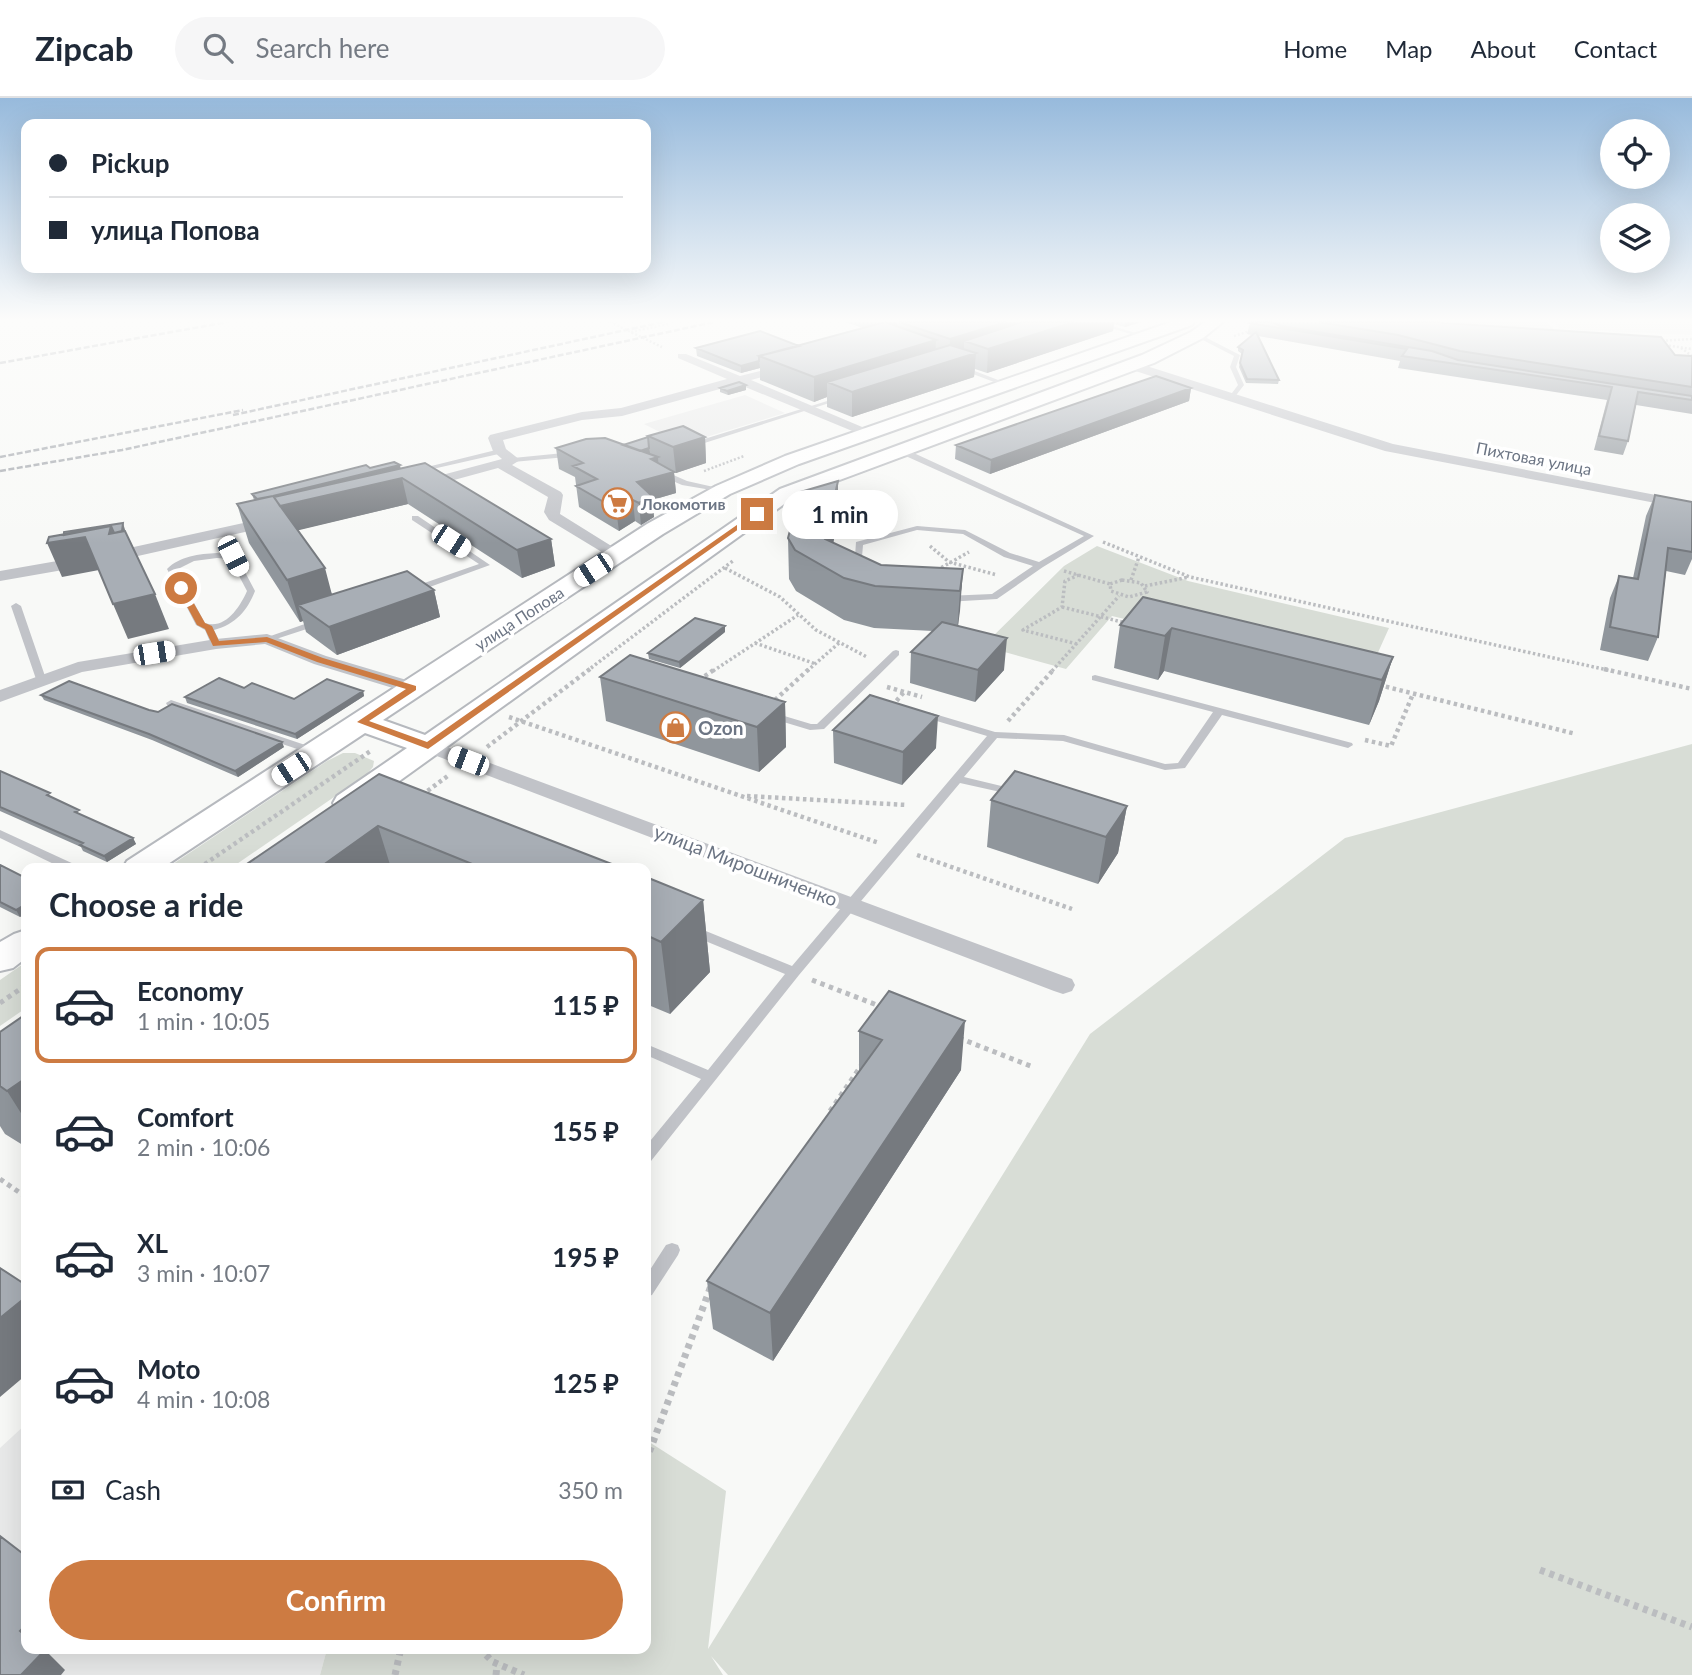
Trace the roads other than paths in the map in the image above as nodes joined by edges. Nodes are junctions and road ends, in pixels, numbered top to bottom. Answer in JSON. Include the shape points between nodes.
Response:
{"nodes":[{"id":1,"x":681,"y":396,"type":"edge"},
{"id":2,"x":777,"y":396,"type":"edge"},
{"id":3,"x":848,"y":396,"type":"edge"},
{"id":4,"x":971,"y":396,"type":"edge"},
{"id":5,"x":1049,"y":396,"type":"edge"},
{"id":6,"x":1228,"y":396,"type":"edge"},
{"id":7,"x":1232,"y":397,"type":"joint"},
{"id":8,"x":809,"y":408,"type":"junction"},
{"id":9,"x":867,"y":432,"type":"junction"},
{"id":10,"x":676,"y":449,"type":"edge"},
{"id":11,"x":902,"y":451,"type":"junction"},
{"id":12,"x":584,"y":454,"type":"edge"},
{"id":13,"x":505,"y":459,"type":"junction"},
{"id":14,"x":648,"y":467,"type":"edge"},
{"id":15,"x":408,"y":480,"type":"edge"},
{"id":16,"x":723,"y":490,"type":"junction"},
{"id":17,"x":1692,"y":506,"type":"edge"},
{"id":18,"x":288,"y":517,"type":"edge"},
{"id":19,"x":415,"y":517,"type":"edge"},
{"id":20,"x":615,"y":555,"type":"junction"},
{"id":21,"x":1040,"y":565,"type":"junction"},
{"id":22,"x":0,"y":576,"type":"edge"},
{"id":23,"x":867,"y":579,"type":"edge"},
{"id":24,"x":409,"y":591,"type":"edge"},
{"id":25,"x":936,"y":598,"type":"edge"},
{"id":26,"x":16,"y":606,"type":"dead end"},
{"id":27,"x":331,"y":618,"type":"edge"},
{"id":28,"x":213,"y":636,"type":"junction"},
{"id":29,"x":267,"y":639,"type":"junction"},
{"id":30,"x":896,"y":653,"type":"dead end"},
{"id":31,"x":1095,"y":678,"type":"dead end"},
{"id":32,"x":41,"y":679,"type":"junction"},
{"id":33,"x":413,"y":688,"type":"junction"},
{"id":34,"x":854,"y":694,"type":"junction"},
{"id":35,"x":0,"y":696,"type":"edge"},
{"id":36,"x":867,"y":698,"type":"edge"},
{"id":37,"x":171,"y":703,"type":"edge"},
{"id":38,"x":1219,"y":711,"type":"junction"},
{"id":39,"x":762,"y":712,"type":"edge"},
{"id":40,"x":918,"y":713,"type":"edge"},
{"id":41,"x":362,"y":722,"type":"junction"},
{"id":42,"x":994,"y":735,"type":"junction"},
{"id":43,"x":1348,"y":745,"type":"road end"},
{"id":44,"x":428,"y":746,"type":"junction"},
{"id":45,"x":316,"y":752,"type":"junction"},
{"id":46,"x":957,"y":779,"type":"junction"},
{"id":47,"x":1023,"y":789,"type":"edge"},
{"id":48,"x":327,"y":817,"type":"edge"},
{"id":49,"x":0,"y":835,"type":"edge"},
{"id":50,"x":61,"y":863,"type":"edge"},
{"id":51,"x":147,"y":863,"type":"edge"},
{"id":52,"x":852,"y":905,"type":"junction"},
{"id":53,"x":683,"y":927,"type":"edge"},
{"id":54,"x":21,"y":945,"type":"edge"},
{"id":55,"x":0,"y":959,"type":"edge"},
{"id":56,"x":794,"y":972,"type":"junction"},
{"id":57,"x":1063,"y":985,"type":"dead end"},
{"id":58,"x":651,"y":1051,"type":"edge"},
{"id":59,"x":711,"y":1077,"type":"junction"},
{"id":60,"x":651,"y":1151,"type":"edge"},
{"id":61,"x":672,"y":1250,"type":"dead end"},
{"id":62,"x":651,"y":1282,"type":"edge"}],
"edges":[{"from":1,"to":13,"type":"street","via":[[495,438]]},
{"from":2,"to":8,"type":"street"},
{"from":3,"to":8,"type":"lane"},
{"from":4,"to":9,"type":"street","name":"улица Попова"},
{"from":5,"to":11,"type":"street"},
{"from":6,"to":7,"type":"street","name":"Пихтовая улица"},
{"from":7,"to":17,"type":"street","name":"Пихтовая улица","via":[[1390,448]]},
{"from":8,"to":9,"type":"street"},
{"from":8,"to":10,"type":"lane"},
{"from":9,"to":16,"type":"street","name":"улица Попова"},
{"from":11,"to":21,"type":"lane","via":[[1090,536]]},
{"from":11,"to":44,"type":"street","via":[[787,494]]},
{"from":12,"to":13,"type":"lane"},
{"from":13,"to":15,"type":"street"},
{"from":13,"to":20,"type":"street","via":[[556,495],[554,517]]},
{"from":14,"to":16,"type":"lane","via":[[685,483]]},
{"from":16,"to":20,"type":"street","name":"улица Попова"},
{"from":18,"to":22,"type":"street","via":[[120,555]]},
{"from":19,"to":24,"type":"lane","via":[[486,565]]},
{"from":20,"to":33,"type":"street","name":"улица Попова"},
{"from":21,"to":23,"type":"lane","via":[[1007,555],[965,532],[918,528],[859,544],[856,574]]},
{"from":21,"to":25,"type":"lane","via":[[994,597]]},
{"from":26,"to":32,"type":"lane"},
{"from":27,"to":29,"type":"lane"},
{"from":28,"to":28,"type":"lane","via":[[201,625],[171,569],[212,555],[233,556],[251,591],[239,615]]},
{"from":28,"to":29,"type":"street"},
{"from":28,"to":32,"type":"street"},
{"from":29,"to":33,"type":"street"},
{"from":30,"to":34,"type":"lane"},
{"from":31,"to":38,"type":"lane"},
{"from":32,"to":35,"type":"street"},
{"from":33,"to":41,"type":"street","name":"улица Попова"},
{"from":34,"to":36,"type":"lane"},
{"from":34,"to":39,"type":"lane","via":[[820,727]]},
{"from":37,"to":45,"type":"lane"},
{"from":38,"to":42,"type":"lane","via":[[1181,766],[1165,767],[1064,738]]},
{"from":38,"to":43,"type":"lane"},
{"from":40,"to":42,"type":"lane"},
{"from":41,"to":44,"type":"street"},
{"from":41,"to":45,"type":"street","name":"улица Попова"},
{"from":42,"to":46,"type":"lane"},
{"from":44,"to":48,"type":"street"},
{"from":44,"to":52,"type":"street","name":"улица Мирошниченко"},
{"from":45,"to":51,"type":"street","name":"улица Попова"},
{"from":46,"to":47,"type":"lane","via":[[1012,793]]},
{"from":46,"to":52,"type":"lane"},
{"from":49,"to":50,"type":"lane"},
{"from":52,"to":56,"type":"lane"},
{"from":52,"to":57,"type":"street","name":"улица Мирошниченко"},
{"from":53,"to":56,"type":"lane"},
{"from":54,"to":55,"type":"street"},
{"from":56,"to":59,"type":"lane"},
{"from":58,"to":59,"type":"lane"},
{"from":59,"to":60,"type":"lane"},
{"from":61,"to":62,"type":"lane"}]}
